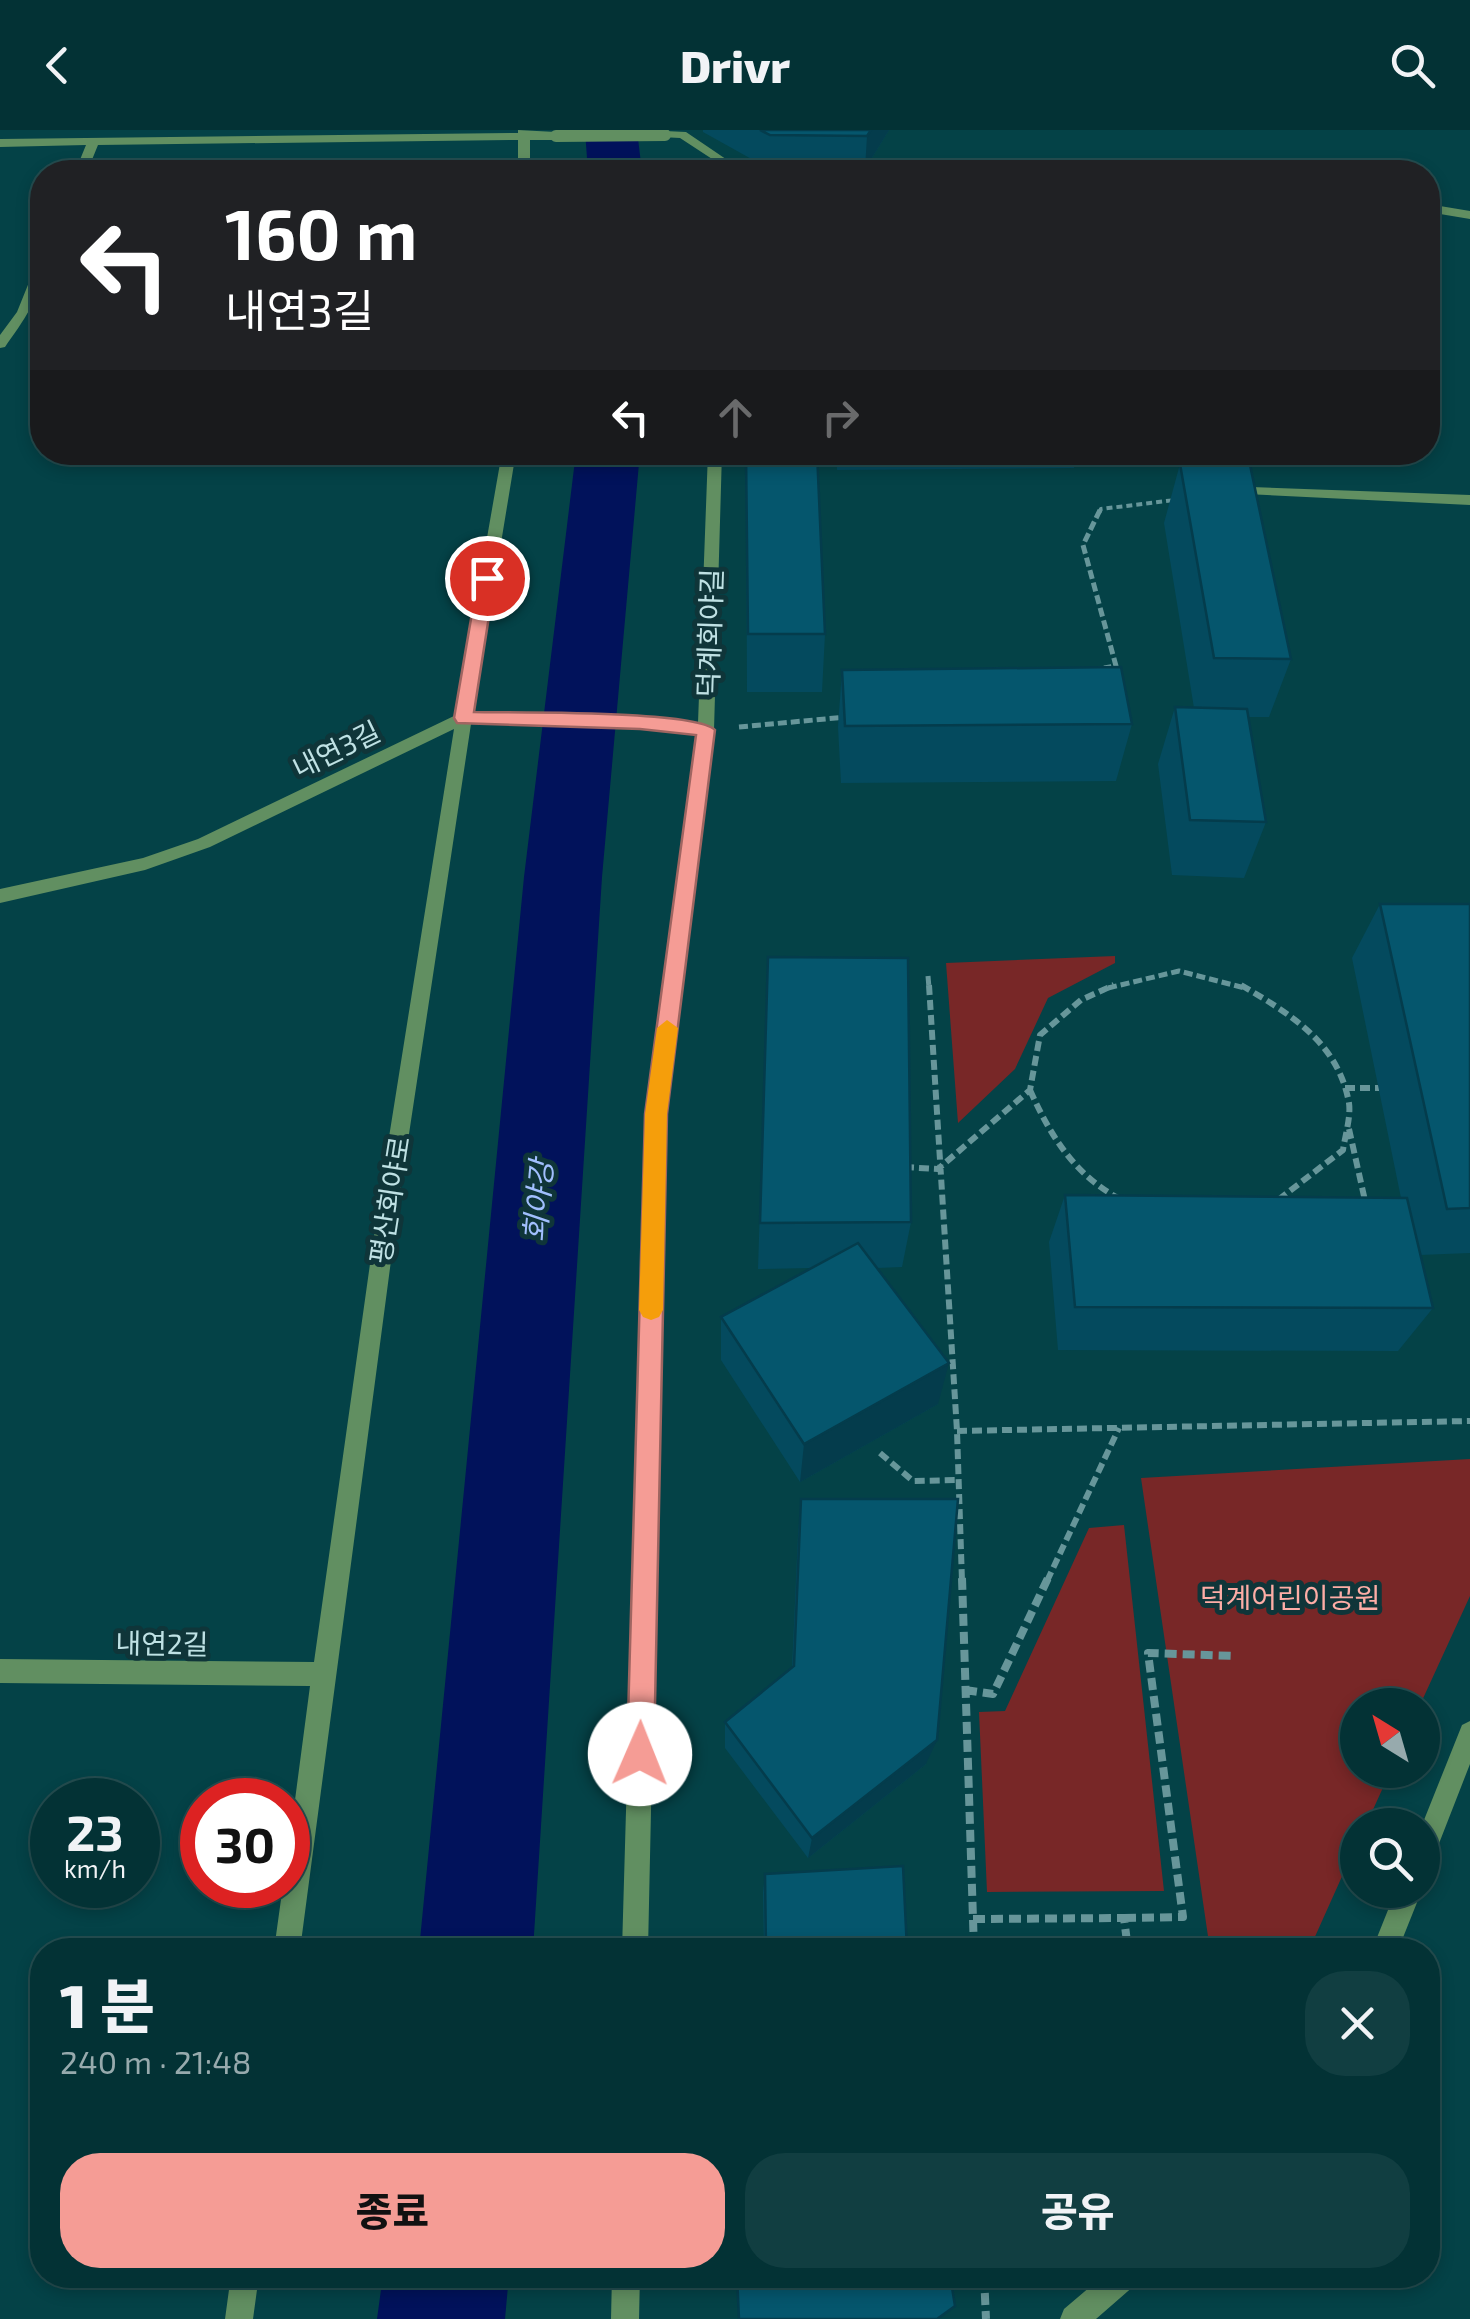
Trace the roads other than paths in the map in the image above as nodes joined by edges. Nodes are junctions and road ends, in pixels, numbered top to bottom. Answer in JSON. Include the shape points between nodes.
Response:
{"nodes":[{"id":1,"x":682,"y":132,"type":"edge"},
{"id":2,"x":524,"y":133,"type":"edge"},
{"id":3,"x":93,"y":142,"type":"junction"},
{"id":4,"x":0,"y":143,"type":"edge"},
{"id":5,"x":86,"y":160,"type":"edge"},
{"id":6,"x":524,"y":160,"type":"edge"},
{"id":7,"x":722,"y":160,"type":"edge"},
{"id":8,"x":1440,"y":210,"type":"edge"},
{"id":9,"x":1470,"y":216,"type":"edge"},
{"id":10,"x":30,"y":295,"type":"edge"},
{"id":11,"x":0,"y":344,"type":"edge"},
{"id":12,"x":507,"y":465,"type":"edge"},
{"id":13,"x":715,"y":465,"type":"edge"},
{"id":14,"x":1250,"y":491,"type":"edge"},
{"id":15,"x":1470,"y":500,"type":"edge"},
{"id":16,"x":464,"y":718,"type":"junction"},
{"id":17,"x":706,"y":730,"type":"junction"},
{"id":18,"x":0,"y":896,"type":"edge"},
{"id":19,"x":0,"y":1671,"type":"edge"},
{"id":20,"x":324,"y":1674,"type":"junction"},
{"id":21,"x":1470,"y":1733,"type":"edge"},
{"id":22,"x":1440,"y":1809,"type":"edge"},
{"id":23,"x":1402,"y":1908,"type":"edge"},
{"id":24,"x":290,"y":1938,"type":"edge"},
{"id":25,"x":635,"y":1938,"type":"edge"},
{"id":26,"x":1391,"y":1938,"type":"edge"},
{"id":27,"x":243,"y":2288,"type":"edge"},
{"id":28,"x":626,"y":2288,"type":"edge"},
{"id":29,"x":1109,"y":2288,"type":"edge"},
{"id":30,"x":239,"y":2319,"type":"edge"},
{"id":31,"x":625,"y":2319,"type":"edge"},
{"id":32,"x":1074,"y":2319,"type":"edge"}],
"edges":[{"from":1,"to":2,"type":"street","bridge":true},
{"from":1,"to":7,"type":"street"},
{"from":2,"to":3,"type":"street"},
{"from":2,"to":6,"type":"street"},
{"from":3,"to":4,"type":"street"},
{"from":3,"to":5,"type":"street"},
{"from":8,"to":9,"type":"street"},
{"from":10,"to":11,"type":"street"},
{"from":12,"to":16,"type":"street","name":"평산회야로"},
{"from":13,"to":17,"type":"street","name":"덕계회야길"},
{"from":14,"to":15,"type":"street"},
{"from":16,"to":17,"type":"street","name":"내연3길"},
{"from":16,"to":18,"type":"street","name":"내연3길","via":[[204,844]]},
{"from":16,"to":20,"type":"street","name":"평산회야로","via":[[364,1366]]},
{"from":17,"to":25,"type":"street","name":"덕계회야길","via":[[656,1114]]},
{"from":19,"to":20,"type":"street","name":"내연2길"},
{"from":20,"to":24,"type":"street","name":"평산회야로"},
{"from":21,"to":22,"type":"street"},
{"from":23,"to":26,"type":"street"},
{"from":27,"to":30,"type":"street"},
{"from":28,"to":31,"type":"street"},
{"from":29,"to":32,"type":"street"}]}
